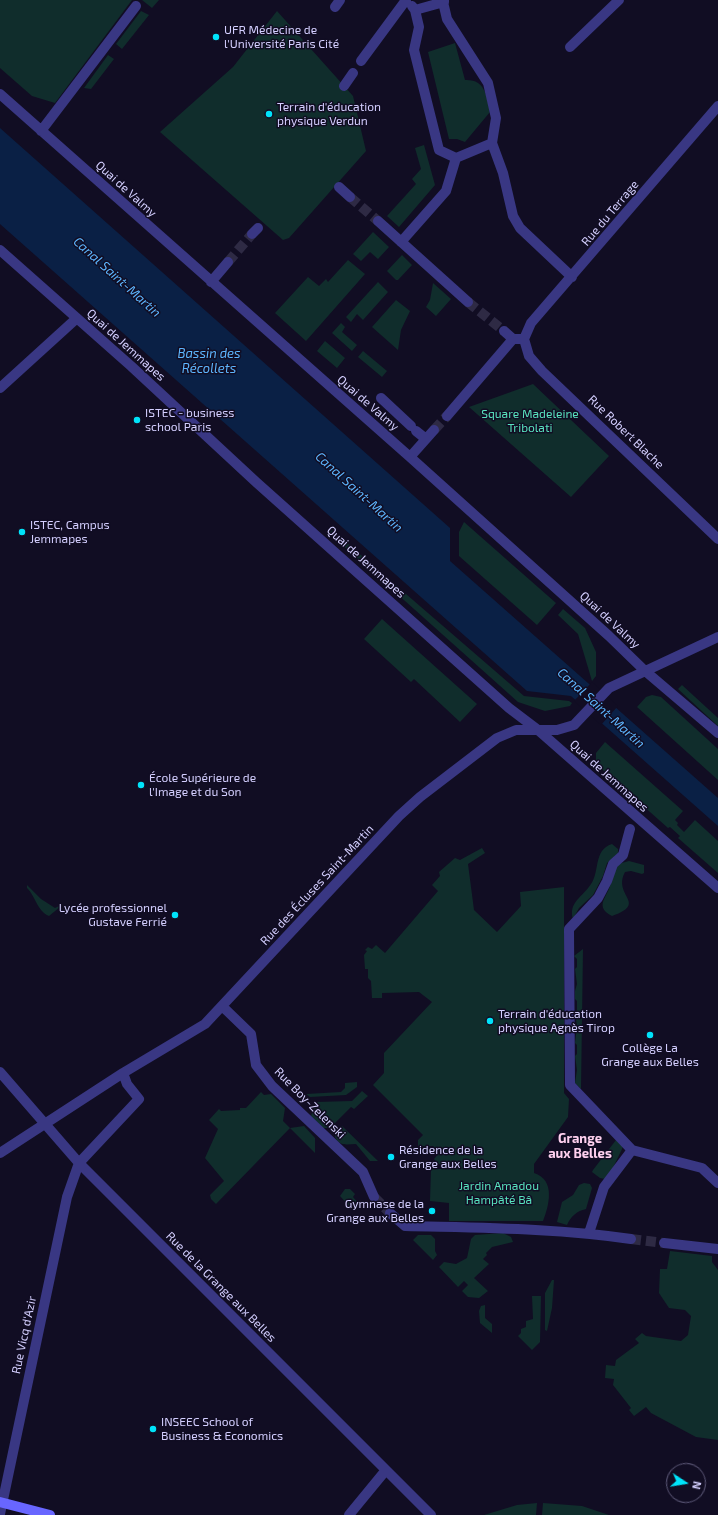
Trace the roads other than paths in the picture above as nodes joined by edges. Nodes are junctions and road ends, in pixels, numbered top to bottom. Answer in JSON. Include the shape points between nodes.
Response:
{"nodes":[{"id":1,"x":406,"y":0,"type":"edge"},
{"id":2,"x":410,"y":0,"type":"edge"},
{"id":3,"x":619,"y":0,"type":"edge"},
{"id":4,"x":444,"y":1,"type":"edge"},
{"id":5,"x":136,"y":6,"type":"dead end"},
{"id":6,"x":415,"y":10,"type":"junction"},
{"id":7,"x":570,"y":46,"type":"dead end"},
{"id":8,"x":361,"y":61,"type":"dead end"},
{"id":9,"x":353,"y":73,"type":"dead end"},
{"id":10,"x":344,"y":86,"type":"dead end"},
{"id":11,"x":0,"y":94,"type":"edge"},
{"id":12,"x":718,"y":106,"type":"edge"},
{"id":13,"x":41,"y":131,"type":"junction"},
{"id":14,"x":492,"y":143,"type":"junction"},
{"id":15,"x":456,"y":158,"type":"junction"},
{"id":16,"x":339,"y":188,"type":"dead end"},
{"id":17,"x":350,"y":197,"type":"tunnel mouth"},
{"id":18,"x":378,"y":221,"type":"tunnel mouth"},
{"id":19,"x":401,"y":242,"type":"junction"},
{"id":20,"x":0,"y":250,"type":"edge"},
{"id":21,"x":228,"y":262,"type":"tunnel mouth"},
{"id":22,"x":572,"y":277,"type":"junction"},
{"id":23,"x":211,"y":282,"type":"junction"},
{"id":24,"x":468,"y":302,"type":"tunnel mouth"},
{"id":25,"x":77,"y":318,"type":"junction"},
{"id":26,"x":504,"y":331,"type":"tunnel mouth"},
{"id":27,"x":514,"y":339,"type":"junction"},
{"id":28,"x":524,"y":339,"type":"junction"},
{"id":29,"x":0,"y":388,"type":"edge"},
{"id":30,"x":381,"y":398,"type":"dead end"},
{"id":31,"x":447,"y":416,"type":"tunnel mouth"},
{"id":32,"x":434,"y":430,"type":"tunnel mouth"},
{"id":33,"x":426,"y":440,"type":"junction"},
{"id":34,"x":410,"y":457,"type":"junction"},
{"id":35,"x":718,"y":539,"type":"edge"},
{"id":36,"x":718,"y":636,"type":"edge"},
{"id":37,"x":644,"y":670,"type":"junction"},
{"id":38,"x":538,"y":730,"type":"junction"},
{"id":39,"x":718,"y":733,"type":"edge"},
{"id":40,"x":630,"y":829,"type":"dead end"},
{"id":41,"x":718,"y":888,"type":"edge"},
{"id":42,"x":222,"y":1006,"type":"junction"},
{"id":43,"x":0,"y":1072,"type":"edge"},
{"id":44,"x":123,"y":1073,"type":"junction"},
{"id":45,"x":45,"y":1124,"type":"junction"},
{"id":46,"x":632,"y":1150,"type":"junction"},
{"id":47,"x":0,"y":1153,"type":"edge"},
{"id":48,"x":78,"y":1163,"type":"junction"},
{"id":49,"x":718,"y":1183,"type":"edge"},
{"id":50,"x":374,"y":1197,"type":"tunnel mouth"},
{"id":51,"x":390,"y":1213,"type":"tunnel mouth"},
{"id":52,"x":589,"y":1233,"type":"junction"},
{"id":53,"x":631,"y":1239,"type":"tunnel mouth"},
{"id":54,"x":664,"y":1243,"type":"tunnel mouth"},
{"id":55,"x":718,"y":1250,"type":"edge"},
{"id":56,"x":386,"y":1470,"type":"junction"},
{"id":57,"x":1,"y":1503,"type":"edge"},
{"id":58,"x":0,"y":1514,"type":"edge"},
{"id":59,"x":50,"y":1515,"type":"edge"},
{"id":60,"x":349,"y":1515,"type":"edge"},
{"id":61,"x":431,"y":1515,"type":"edge"}],
"edges":[{"from":1,"to":8,"type":"street"},
{"from":2,"to":6,"type":"street"},
{"from":3,"to":7,"type":"street"},
{"from":4,"to":6,"type":"street"},
{"from":4,"to":14,"type":"street","via":[[447,19],[488,83],[496,118]]},
{"from":5,"to":13,"type":"street"},
{"from":6,"to":15,"type":"street","via":[[419,27],[414,50],[439,150]]},
{"from":9,"to":10,"type":"street"},
{"from":11,"to":13,"type":"street","name":"Quai de Valmy"},
{"from":12,"to":22,"type":"street","name":"Rue du Terrage"},
{"from":13,"to":23,"type":"street","name":"Quai de Valmy"},
{"from":14,"to":15,"type":"street"},
{"from":14,"to":22,"type":"street","via":[[503,173],[513,216],[520,228]]},
{"from":15,"to":19,"type":"street","via":[[446,191]]},
{"from":16,"to":17,"type":"street"},
{"from":18,"to":19,"type":"street"},
{"from":19,"to":24,"type":"street"},
{"from":20,"to":25,"type":"street","name":"Quai de Jemmapes"},
{"from":21,"to":23,"type":"street"},
{"from":22,"to":28,"type":"street","name":"Rue du Terrage","via":[[532,323]]},
{"from":23,"to":34,"type":"street","name":"Quai de Valmy"},
{"from":25,"to":29,"type":"street"},
{"from":25,"to":38,"type":"street","name":"Quai de Jemmapes","via":[[256,482],[509,708]]},
{"from":26,"to":27,"type":"street"},
{"from":27,"to":28,"type":"street"},
{"from":27,"to":31,"type":"street"},
{"from":28,"to":35,"type":"street","name":"Rue Robert Blache","via":[[530,356],[539,368]]},
{"from":30,"to":33,"type":"street","name":"Quai de Valmy"},
{"from":32,"to":33,"type":"street"},
{"from":33,"to":34,"type":"street"},
{"from":34,"to":37,"type":"street","name":"Quai de Valmy"},
{"from":36,"to":37,"type":"street","name":"Rue des Écluses Saint-Martin","via":[[671,660]]},
{"from":37,"to":38,"type":"street","name":"Rue des Écluses Saint-Martin","via":[[610,688],[574,725],[557,730]]},
{"from":37,"to":39,"type":"street","name":"Quai de Valmy"},
{"from":38,"to":41,"type":"street","name":"Quai de Jemmapes"},
{"from":38,"to":42,"type":"street","name":"Rue des Écluses Saint-Martin","via":[[516,730],[497,738],[420,797],[399,816]]},
{"from":40,"to":46,"type":"street","via":[[623,855],[613,864],[598,898],[569,929],[570,1085]]},
{"from":42,"to":44,"type":"street","name":"Rue des Écluses Saint-Martin","via":[[205,1024]]},
{"from":42,"to":50,"type":"street","name":"Rue Boy-Zelenski","via":[[252,1034],[256,1065],[272,1086],[363,1172]]},
{"from":43,"to":45,"type":"street","name":"Rue de la Grange aux Belles"},
{"from":44,"to":45,"type":"street","name":"Rue des Écluses Saint-Martin"},
{"from":44,"to":48,"type":"street","via":[[126,1084],[139,1099]]},
{"from":45,"to":47,"type":"street","name":"Rue des Écluses Saint-Martin"},
{"from":45,"to":48,"type":"street","name":"Rue de la Grange aux Belles"},
{"from":46,"to":49,"type":"street","via":[[702,1168]]},
{"from":46,"to":52,"type":"street","via":[[604,1187]]},
{"from":48,"to":56,"type":"street","name":"Rue de la Grange aux Belles"},
{"from":48,"to":57,"type":"street","name":"Rue Vicq d'Azir","via":[[67,1197]]},
{"from":51,"to":52,"type":"street","via":[[405,1226]]},
{"from":52,"to":53,"type":"street"},
{"from":54,"to":55,"type":"street"},
{"from":56,"to":60,"type":"street"},
{"from":56,"to":61,"type":"street","name":"Rue de la Grange aux Belles"},
{"from":57,"to":58,"type":"street","name":"Rue Vicq d'Azir"},
{"from":57,"to":59,"type":"street"}]}
